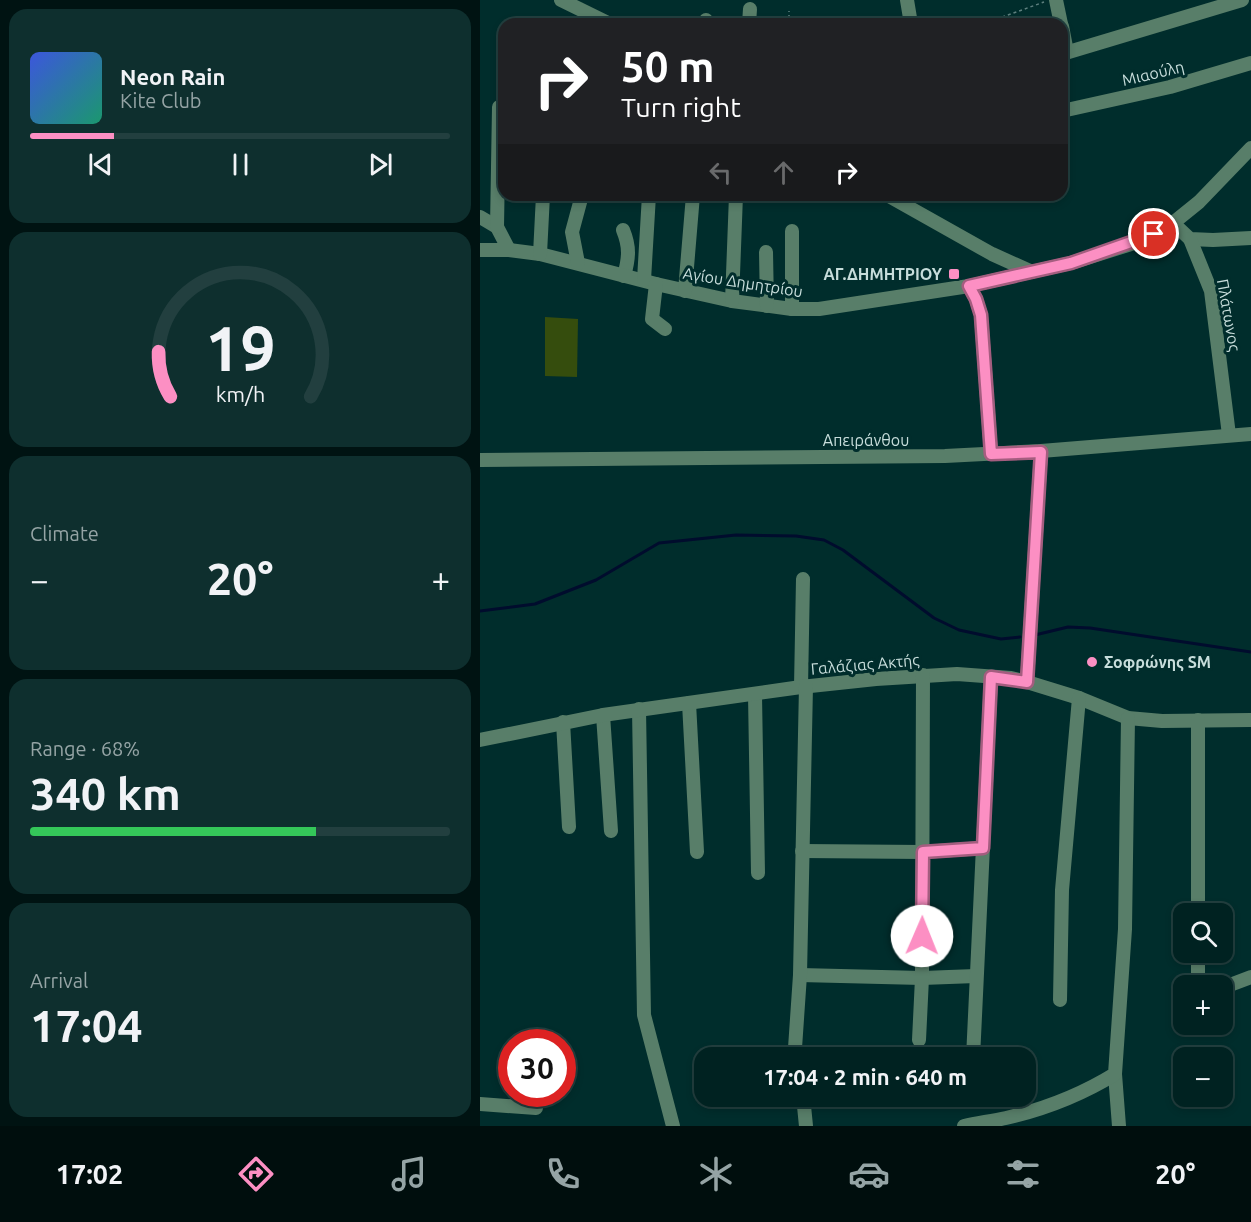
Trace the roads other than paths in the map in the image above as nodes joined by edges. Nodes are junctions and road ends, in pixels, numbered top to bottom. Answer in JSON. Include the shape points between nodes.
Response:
{"nodes":[{"id":1,"x":561,"y":0,"type":"edge"},
{"id":2,"x":907,"y":0,"type":"edge"},
{"id":3,"x":1242,"y":0,"type":"edge"},
{"id":4,"x":1050,"y":1,"type":"edge"},
{"id":5,"x":750,"y":9,"type":"dead end"},
{"id":6,"x":591,"y":18,"type":"edge"},
{"id":7,"x":749,"y":18,"type":"edge"},
{"id":8,"x":910,"y":18,"type":"edge"},
{"id":9,"x":1058,"y":18,"type":"edge"},
{"id":10,"x":1068,"y":52,"type":"edge"},
{"id":11,"x":1251,"y":63,"type":"edge"},
{"id":12,"x":1068,"y":110,"type":"edge"},
{"id":13,"x":1251,"y":148,"type":"edge"},
{"id":14,"x":498,"y":166,"type":"edge"},
{"id":15,"x":543,"y":201,"type":"edge"},
{"id":16,"x":580,"y":201,"type":"edge"},
{"id":17,"x":649,"y":201,"type":"edge"},
{"id":18,"x":692,"y":201,"type":"edge"},
{"id":19,"x":736,"y":201,"type":"edge"},
{"id":20,"x":898,"y":201,"type":"edge"},
{"id":21,"x":480,"y":217,"type":"edge"},
{"id":22,"x":1173,"y":223,"type":"junction"},
{"id":23,"x":497,"y":227,"type":"junction"},
{"id":24,"x":623,"y":230,"type":"dead end"},
{"id":25,"x":792,"y":231,"type":"dead end"},
{"id":26,"x":1251,"y":238,"type":"edge"},
{"id":27,"x":1190,"y":239,"type":"junction"},
{"id":28,"x":480,"y":249,"type":"edge"},
{"id":29,"x":509,"y":250,"type":"junction"},
{"id":30,"x":766,"y":252,"type":"dead end"},
{"id":31,"x":540,"y":254,"type":"junction"},
{"id":32,"x":578,"y":263,"type":"junction"},
{"id":33,"x":1032,"y":272,"type":"junction"},
{"id":34,"x":624,"y":276,"type":"junction"},
{"id":35,"x":650,"y":282,"type":"junction"},
{"id":36,"x":969,"y":286,"type":"junction"},
{"id":37,"x":685,"y":291,"type":"junction"},
{"id":38,"x":732,"y":301,"type":"junction"},
{"id":39,"x":767,"y":306,"type":"junction"},
{"id":40,"x":792,"y":309,"type":"junction"},
{"id":41,"x":665,"y":329,"type":"dead end"},
{"id":42,"x":1251,"y":434,"type":"edge"},
{"id":43,"x":1229,"y":435,"type":"junction"},
{"id":44,"x":1041,"y":452,"type":"junction"},
{"id":45,"x":991,"y":454,"type":"junction"},
{"id":46,"x":480,"y":460,"type":"edge"},
{"id":47,"x":803,"y":579,"type":"dead end"},
{"id":48,"x":923,"y":675,"type":"junction"},
{"id":49,"x":991,"y":677,"type":"junction"},
{"id":50,"x":1027,"y":682,"type":"junction"},
{"id":51,"x":803,"y":686,"type":"junction"},
{"id":52,"x":755,"y":695,"type":"junction"},
{"id":53,"x":1079,"y":698,"type":"junction"},
{"id":54,"x":689,"y":703,"type":"junction"},
{"id":55,"x":639,"y":709,"type":"junction"},
{"id":56,"x":603,"y":715,"type":"junction"},
{"id":57,"x":1128,"y":718,"type":"junction"},
{"id":58,"x":1198,"y":720,"type":"junction"},
{"id":59,"x":1251,"y":720,"type":"edge"},
{"id":60,"x":563,"y":722,"type":"junction"},
{"id":61,"x":480,"y":740,"type":"edge"},
{"id":62,"x":569,"y":826,"type":"dead end"},
{"id":63,"x":610,"y":831,"type":"dead end"},
{"id":64,"x":983,"y":848,"type":"junction"},
{"id":65,"x":802,"y":851,"type":"junction"},
{"id":66,"x":697,"y":852,"type":"dead end"},
{"id":67,"x":923,"y":852,"type":"junction"},
{"id":68,"x":758,"y":873,"type":"dead end"},
{"id":69,"x":1198,"y":903,"type":"edge"},
{"id":70,"x":800,"y":975,"type":"junction"},
{"id":71,"x":976,"y":976,"type":"junction"},
{"id":72,"x":1251,"y":977,"type":"edge"},
{"id":73,"x":922,"y":978,"type":"junction"},
{"id":74,"x":1233,"y":984,"type":"edge"},
{"id":75,"x":1060,"y":1000,"type":"dead end"},
{"id":76,"x":919,"y":1040,"type":"dead end"},
{"id":77,"x":795,"y":1047,"type":"edge"},
{"id":78,"x":973,"y":1047,"type":"edge"},
{"id":79,"x":1115,"y":1074,"type":"junction"},
{"id":80,"x":480,"y":1104,"type":"edge"},
{"id":81,"x":803,"y":1107,"type":"edge"},
{"id":82,"x":536,"y":1108,"type":"dead end"},
{"id":83,"x":1007,"y":1122,"type":"edge"},
{"id":84,"x":673,"y":1126,"type":"edge"},
{"id":85,"x":806,"y":1126,"type":"edge"},
{"id":86,"x":964,"y":1126,"type":"edge"},
{"id":87,"x":1119,"y":1126,"type":"edge"}],
"edges":[{"from":1,"to":6,"type":"street"},
{"from":2,"to":8,"type":"street"},
{"from":3,"to":10,"type":"street"},
{"from":4,"to":9,"type":"street"},
{"from":5,"to":7,"type":"street"},
{"from":11,"to":12,"type":"street","name":"Μιαούλη","via":[[1170,87]]},
{"from":13,"to":22,"type":"street","name":"Αγίου Δημητρίου"},
{"from":14,"to":23,"type":"street"},
{"from":15,"to":31,"type":"street"},
{"from":16,"to":32,"type":"street","via":[[572,232]]},
{"from":17,"to":35,"type":"street"},
{"from":18,"to":37,"type":"street"},
{"from":19,"to":38,"type":"street"},
{"from":20,"to":33,"type":"street"},
{"from":21,"to":23,"type":"street"},
{"from":22,"to":27,"type":"street"},
{"from":22,"to":33,"type":"street","name":"Αγίου Δημητρίου","via":[[1131,244]]},
{"from":23,"to":29,"type":"street"},
{"from":24,"to":34,"type":"street","via":[[629,256]]},
{"from":25,"to":40,"type":"street"},
{"from":26,"to":27,"type":"street"},
{"from":27,"to":43,"type":"street","name":"Πλάτωνος","via":[[1211,291]]},
{"from":28,"to":29,"type":"street","name":"Αγίου Δημητρίου"},
{"from":29,"to":31,"type":"street","name":"Αγίου Δημητρίου"},
{"from":30,"to":39,"type":"street"},
{"from":31,"to":32,"type":"street","name":"Αγίου Δημητρίου"},
{"from":32,"to":34,"type":"street","name":"Αγίου Δημητρίου"},
{"from":33,"to":36,"type":"street","name":"Αγίου Δημητρίου"},
{"from":34,"to":35,"type":"street","name":"Αγίου Δημητρίου"},
{"from":35,"to":37,"type":"street","name":"Αγίου Δημητρίου"},
{"from":35,"to":41,"type":"street","via":[[652,319]]},
{"from":36,"to":40,"type":"street","name":"Αγίου Δημητρίου","via":[[819,309]]},
{"from":36,"to":45,"type":"street","via":[[981,315]]},
{"from":37,"to":38,"type":"street","name":"Αγίου Δημητρίου"},
{"from":38,"to":39,"type":"street","name":"Αγίου Δημητρίου"},
{"from":39,"to":40,"type":"street","name":"Αγίου Δημητρίου"},
{"from":42,"to":43,"type":"street","name":"Απειράνθου"},
{"from":43,"to":44,"type":"street","name":"Απειράνθου"},
{"from":44,"to":45,"type":"street","name":"Απειράνθου"},
{"from":44,"to":50,"type":"street"},
{"from":45,"to":46,"type":"street","name":"Απειράνθου"},
{"from":47,"to":51,"type":"street"},
{"from":48,"to":49,"type":"street","name":"Γαλάζιας Ακτής"},
{"from":48,"to":51,"type":"street","name":"Γαλάζιας Ακτής"},
{"from":48,"to":67,"type":"street"},
{"from":49,"to":50,"type":"street","name":"Γαλάζιας Ακτής"},
{"from":49,"to":64,"type":"street"},
{"from":50,"to":53,"type":"street","name":"Γαλάζιας Ακτής"},
{"from":51,"to":52,"type":"street","name":"Γαλάζιας Ακτής"},
{"from":51,"to":65,"type":"street"},
{"from":52,"to":54,"type":"street","name":"Γαλάζιας Ακτής"},
{"from":52,"to":68,"type":"street"},
{"from":53,"to":57,"type":"street","name":"Γαλάζιας Ακτής"},
{"from":53,"to":75,"type":"street","via":[[1062,890]]},
{"from":54,"to":55,"type":"street","name":"Γαλάζιας Ακτής"},
{"from":54,"to":66,"type":"street"},
{"from":55,"to":56,"type":"street","name":"Γαλάζιας Ακτής"},
{"from":55,"to":84,"type":"street","via":[[644,1015]]},
{"from":56,"to":60,"type":"street","name":"Γαλάζιας Ακτής"},
{"from":56,"to":63,"type":"street"},
{"from":57,"to":58,"type":"street","name":"Γαλάζιας Ακτής"},
{"from":57,"to":79,"type":"street","via":[[1125,929]]},
{"from":58,"to":59,"type":"street","name":"Γαλάζιας Ακτής"},
{"from":58,"to":69,"type":"street"},
{"from":60,"to":61,"type":"street","name":"Γαλάζιας Ακτής"},
{"from":60,"to":62,"type":"street"},
{"from":64,"to":67,"type":"street"},
{"from":64,"to":71,"type":"street"},
{"from":65,"to":67,"type":"street"},
{"from":65,"to":70,"type":"street"},
{"from":67,"to":73,"type":"street"},
{"from":70,"to":73,"type":"street"},
{"from":70,"to":77,"type":"street"},
{"from":71,"to":73,"type":"street"},
{"from":71,"to":78,"type":"street"},
{"from":72,"to":74,"type":"street"},
{"from":73,"to":76,"type":"street"},
{"from":79,"to":83,"type":"street","via":[[1078,1095]]},
{"from":79,"to":87,"type":"street"},
{"from":80,"to":82,"type":"street"},
{"from":81,"to":85,"type":"street"},
{"from":83,"to":86,"type":"street"}]}
